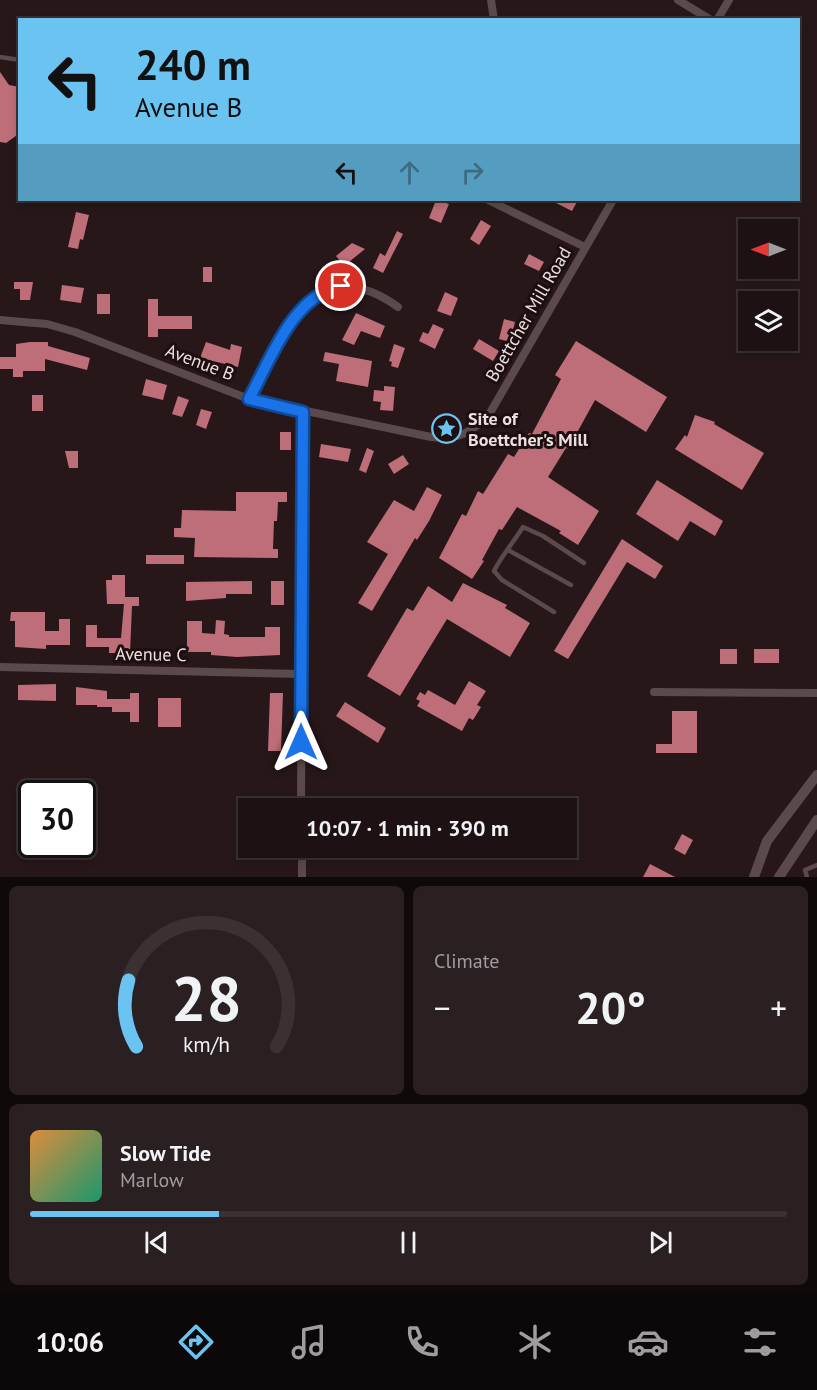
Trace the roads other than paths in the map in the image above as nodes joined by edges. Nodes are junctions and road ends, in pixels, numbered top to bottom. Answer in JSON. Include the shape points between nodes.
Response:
{"nodes":[{"id":1,"x":491,"y":0,"type":"edge"},
{"id":2,"x":678,"y":0,"type":"edge"},
{"id":3,"x":729,"y":0,"type":"edge"},
{"id":4,"x":494,"y":18,"type":"edge"},
{"id":5,"x":708,"y":18,"type":"edge"},
{"id":6,"x":718,"y":18,"type":"edge"},
{"id":7,"x":0,"y":57,"type":"edge"},
{"id":8,"x":18,"y":60,"type":"edge"},
{"id":9,"x":490,"y":201,"type":"edge"},
{"id":10,"x":612,"y":201,"type":"edge"},
{"id":11,"x":585,"y":247,"type":"junction"},
{"id":12,"x":398,"y":307,"type":"dead end"},
{"id":13,"x":0,"y":320,"type":"edge"},
{"id":14,"x":249,"y":399,"type":"junction"},
{"id":15,"x":303,"y":412,"type":"junction"},
{"id":16,"x":462,"y":436,"type":"joint"},
{"id":17,"x":508,"y":550,"type":"junction"},
{"id":18,"x":584,"y":564,"type":"dead end"},
{"id":19,"x":571,"y":585,"type":"dead end"},
{"id":20,"x":554,"y":612,"type":"dead end"},
{"id":21,"x":0,"y":667,"type":"edge"},
{"id":22,"x":301,"y":674,"type":"junction"},
{"id":23,"x":654,"y":692,"type":"dead end"},
{"id":24,"x":817,"y":693,"type":"edge"},
{"id":25,"x":817,"y":775,"type":"edge"},
{"id":26,"x":302,"y":798,"type":"edge"},
{"id":27,"x":817,"y":820,"type":"edge"},
{"id":28,"x":302,"y":858,"type":"edge"},
{"id":29,"x":817,"y":865,"type":"edge"},
{"id":30,"x":302,"y":877,"type":"edge"},
{"id":31,"x":754,"y":877,"type":"edge"},
{"id":32,"x":780,"y":877,"type":"edge"},
{"id":33,"x":807,"y":877,"type":"edge"}],
"edges":[{"from":1,"to":4,"type":"street"},
{"from":2,"to":5,"type":"street"},
{"from":3,"to":6,"type":"street"},
{"from":7,"to":8,"type":"lane"},
{"from":9,"to":11,"type":"street"},
{"from":10,"to":11,"type":"street","name":"Boettcher Mill Road"},
{"from":11,"to":16,"type":"street","name":"Boettcher Mill Road","via":[[490,413]]},
{"from":12,"to":14,"type":"street","via":[[373,291],[358,287],[341,286],[316,295],[296,315]]},
{"from":13,"to":14,"type":"street","name":"Avenue B","via":[[30,321],[75,332]]},
{"from":14,"to":15,"type":"street","name":"Avenue B"},
{"from":15,"to":16,"type":"street","name":"Avenue B","via":[[431,437]]},
{"from":15,"to":22,"type":"street"},
{"from":17,"to":18,"type":"lane","via":[[523,527]]},
{"from":17,"to":19,"type":"lane"},
{"from":17,"to":20,"type":"lane","via":[[494,571]]},
{"from":21,"to":22,"type":"street","name":"Avenue C"},
{"from":22,"to":26,"type":"street"},
{"from":23,"to":24,"type":"street"},
{"from":25,"to":31,"type":"street","via":[[771,834]]},
{"from":27,"to":32,"type":"street"},
{"from":28,"to":30,"type":"street"},
{"from":29,"to":33,"type":"lane","via":[[805,870]]}]}
